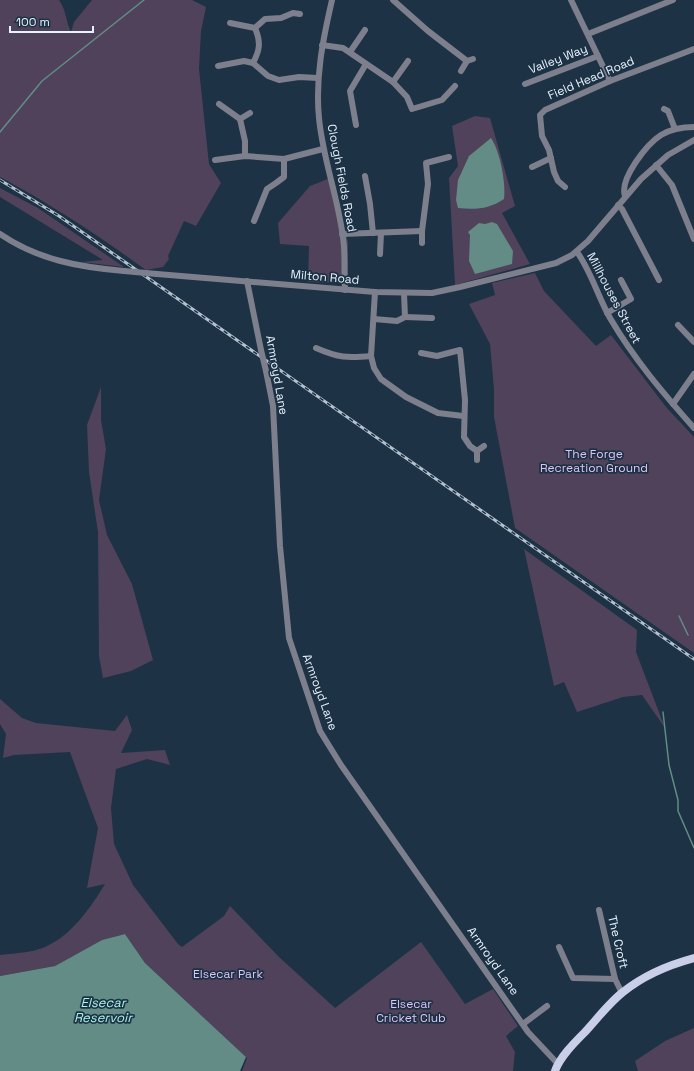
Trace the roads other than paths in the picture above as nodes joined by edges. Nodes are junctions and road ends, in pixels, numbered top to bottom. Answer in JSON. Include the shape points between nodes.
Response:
{"nodes":[{"id":1,"x":332,"y":0,"type":"edge"},
{"id":2,"x":393,"y":0,"type":"edge"},
{"id":3,"x":572,"y":0,"type":"edge"},
{"id":4,"x":673,"y":0,"type":"edge"},
{"id":5,"x":300,"y":14,"type":"dead end"},
{"id":6,"x":230,"y":23,"type":"dead end"},
{"id":7,"x":255,"y":28,"type":"junction"},
{"id":8,"x":365,"y":30,"type":"dead end"},
{"id":9,"x":588,"y":34,"type":"junction"},
{"id":10,"x":322,"y":45,"type":"junction"},
{"id":11,"x":694,"y":49,"type":"edge"},
{"id":12,"x":350,"y":52,"type":"junction"},
{"id":13,"x":598,"y":56,"type":"junction"},
{"id":14,"x":408,"y":61,"type":"dead end"},
{"id":15,"x":253,"y":63,"type":"junction"},
{"id":16,"x":366,"y":64,"type":"junction"},
{"id":17,"x":218,"y":66,"type":"dead end"},
{"id":18,"x":461,"y":71,"type":"dead end"},
{"id":19,"x":318,"y":78,"type":"junction"},
{"id":20,"x":610,"y":81,"type":"junction"},
{"id":21,"x":393,"y":82,"type":"junction"},
{"id":22,"x":525,"y":84,"type":"dead end"},
{"id":23,"x":454,"y":86,"type":"dead end"},
{"id":24,"x":219,"y":104,"type":"dead end"},
{"id":25,"x":664,"y":109,"type":"dead end"},
{"id":26,"x":250,"y":114,"type":"dead end"},
{"id":27,"x":240,"y":119,"type":"junction"},
{"id":28,"x":356,"y":125,"type":"dead end"},
{"id":29,"x":694,"y":127,"type":"edge"},
{"id":30,"x":675,"y":129,"type":"junction"},
{"id":31,"x":694,"y":140,"type":"edge"},
{"id":32,"x":323,"y":149,"type":"junction"},
{"id":33,"x":245,"y":156,"type":"junction"},
{"id":34,"x":449,"y":158,"type":"dead end"},
{"id":35,"x":551,"y":158,"type":"junction"},
{"id":36,"x":284,"y":159,"type":"junction"},
{"id":37,"x":215,"y":160,"type":"dead end"},
{"id":38,"x":656,"y":165,"type":"junction"},
{"id":39,"x":532,"y":167,"type":"dead end"},
{"id":40,"x":365,"y":176,"type":"dead end"},
{"id":41,"x":565,"y":187,"type":"dead end"},
{"id":42,"x":625,"y":196,"type":"junction"},
{"id":43,"x":618,"y":205,"type":"junction"},
{"id":44,"x":254,"y":221,"type":"dead end"},
{"id":45,"x":422,"y":231,"type":"junction"},
{"id":46,"x":373,"y":233,"type":"junction"},
{"id":47,"x":381,"y":233,"type":"junction"},
{"id":48,"x":0,"y":234,"type":"edge"},
{"id":49,"x":342,"y":234,"type":"junction"},
{"id":50,"x":694,"y":239,"type":"edge"},
{"id":51,"x":422,"y":243,"type":"dead end"},
{"id":52,"x":577,"y":252,"type":"junction"},
{"id":53,"x":380,"y":254,"type":"dead end"},
{"id":54,"x":621,"y":280,"type":"dead end"},
{"id":55,"x":659,"y":280,"type":"dead end"},
{"id":56,"x":247,"y":281,"type":"junction"},
{"id":57,"x":345,"y":290,"type":"junction"},
{"id":58,"x":375,"y":292,"type":"junction"},
{"id":59,"x":404,"y":293,"type":"junction"},
{"id":60,"x":607,"y":313,"type":"junction"},
{"id":61,"x":405,"y":317,"type":"junction"},
{"id":62,"x":432,"y":318,"type":"dead end"},
{"id":63,"x":374,"y":319,"type":"junction"},
{"id":64,"x":678,"y":325,"type":"dead end"},
{"id":65,"x":694,"y":342,"type":"edge"},
{"id":66,"x":316,"y":348,"type":"dead end"},
{"id":67,"x":421,"y":353,"type":"dead end"},
{"id":68,"x":371,"y":356,"type":"junction"},
{"id":69,"x":694,"y":374,"type":"edge"},
{"id":70,"x":673,"y":404,"type":"junction"},
{"id":71,"x":463,"y":416,"type":"junction"},
{"id":72,"x":694,"y":428,"type":"edge"},
{"id":73,"x":484,"y":446,"type":"dead end"},
{"id":74,"x":477,"y":451,"type":"junction"},
{"id":75,"x":477,"y":460,"type":"dead end"},
{"id":76,"x":599,"y":910,"type":"dead end"},
{"id":77,"x":559,"y":947,"type":"dead end"},
{"id":78,"x":694,"y":958,"type":"edge"},
{"id":79,"x":615,"y":979,"type":"junction"},
{"id":80,"x":622,"y":992,"type":"junction"},
{"id":81,"x":547,"y":1006,"type":"dead end"},
{"id":82,"x":523,"y":1024,"type":"junction"},
{"id":83,"x":556,"y":1068,"type":"edge"}],
"edges":[{"from":1,"to":10,"type":"street","name":"Clough Fields Road"},
{"from":2,"to":18,"type":"street","via":[[428,31],[470,60]]},
{"from":3,"to":9,"type":"street","name":"Valley Way"},
{"from":4,"to":9,"type":"street","name":"Valley Way"},
{"from":5,"to":7,"type":"street","via":[[264,19]]},
{"from":6,"to":7,"type":"street"},
{"from":7,"to":15,"type":"street","via":[[260,43]]},
{"from":8,"to":12,"type":"street"},
{"from":9,"to":13,"type":"street","name":"Valley Way"},
{"from":10,"to":12,"type":"street","via":[[343,48]]},
{"from":10,"to":19,"type":"street","name":"Clough Fields Road"},
{"from":11,"to":20,"type":"street","name":"Field Head Road"},
{"from":12,"to":16,"type":"street"},
{"from":13,"to":20,"type":"street","name":"Valley Way"},
{"from":13,"to":22,"type":"street","name":"Valley Way"},
{"from":14,"to":21,"type":"street"},
{"from":15,"to":17,"type":"street","via":[[244,61]]},
{"from":15,"to":19,"type":"street","via":[[268,76],[279,80]]},
{"from":16,"to":21,"type":"street"},
{"from":16,"to":28,"type":"street","via":[[350,91]]},
{"from":19,"to":32,"type":"street","name":"Clough Fields Road","via":[[318,117]]},
{"from":20,"to":35,"type":"street","name":"Field Head Road","via":[[545,110],[540,115],[542,136]]},
{"from":21,"to":23,"type":"street","via":[[407,97],[412,109],[442,100]]},
{"from":24,"to":27,"type":"street"},
{"from":25,"to":30,"type":"street","via":[[668,111]]},
{"from":26,"to":27,"type":"street"},
{"from":27,"to":33,"type":"street","via":[[245,141]]},
{"from":29,"to":30,"type":"street","name":"Milton Road"},
{"from":30,"to":42,"type":"street","name":"Milton Road","via":[[650,144],[640,157],[624,185]]},
{"from":31,"to":38,"type":"street","name":"Milton Road","via":[[675,150]]},
{"from":32,"to":36,"type":"street"},
{"from":32,"to":49,"type":"street","name":"Clough Fields Road"},
{"from":33,"to":36,"type":"street"},
{"from":33,"to":37,"type":"street"},
{"from":34,"to":45,"type":"street","via":[[426,163],[428,184]]},
{"from":35,"to":39,"type":"street"},
{"from":35,"to":41,"type":"street","name":"Field Head Road","via":[[558,181]]},
{"from":36,"to":44,"type":"street","via":[[284,177],[267,188]]},
{"from":38,"to":42,"type":"street","name":"Milton Road"},
{"from":38,"to":50,"type":"street","via":[[672,185]]},
{"from":40,"to":46,"type":"street"},
{"from":42,"to":43,"type":"street","name":"Milton Road"},
{"from":43,"to":52,"type":"street","name":"Milton Road"},
{"from":43,"to":55,"type":"street"},
{"from":45,"to":47,"type":"street"},
{"from":45,"to":51,"type":"street"},
{"from":46,"to":47,"type":"street"},
{"from":46,"to":49,"type":"street"},
{"from":47,"to":53,"type":"street"},
{"from":48,"to":56,"type":"street","name":"Milton Road","bridge":true,"via":[[39,256],[89,268]]},
{"from":49,"to":57,"type":"street","name":"Clough Fields Road"},
{"from":52,"to":59,"type":"street","name":"Milton Road","via":[[556,263],[460,287]]},
{"from":52,"to":60,"type":"street","name":"Millhouses Street"},
{"from":54,"to":60,"type":"street","via":[[631,299]]},
{"from":56,"to":57,"type":"street","name":"Milton Road"},
{"from":56,"to":82,"type":"street","name":"Armroyd Lane","bridge":true,"via":[[273,406],[280,546],[289,638],[320,731],[341,765]]},
{"from":57,"to":58,"type":"street","name":"Milton Road"},
{"from":58,"to":59,"type":"street","name":"Milton Road"},
{"from":58,"to":63,"type":"street"},
{"from":59,"to":61,"type":"street"},
{"from":60,"to":70,"type":"street","name":"Millhouses Street","via":[[645,372]]},
{"from":61,"to":62,"type":"street"},
{"from":61,"to":63,"type":"street","via":[[397,321]]},
{"from":63,"to":68,"type":"street"},
{"from":64,"to":65,"type":"street"},
{"from":66,"to":68,"type":"street","via":[[334,356]]},
{"from":67,"to":71,"type":"street","via":[[437,356],[460,350],[465,400]]},
{"from":68,"to":71,"type":"street","via":[[374,368],[381,379],[406,397],[438,413]]},
{"from":69,"to":70,"type":"street"},
{"from":70,"to":72,"type":"street","name":"Millhouses Street"},
{"from":71,"to":74,"type":"street","via":[[464,437]]},
{"from":73,"to":74,"type":"street"},
{"from":74,"to":75,"type":"street"},
{"from":76,"to":79,"type":"street","name":"The Croft"},
{"from":77,"to":79,"type":"street","name":"The Croft","via":[[573,978]]},
{"from":78,"to":80,"type":"main road","via":[[674,963],[648,975]]},
{"from":79,"to":80,"type":"street","name":"The Croft"},
{"from":80,"to":83,"type":"main road","via":[[581,1036]]},
{"from":81,"to":82,"type":"street"},
{"from":82,"to":83,"type":"street","name":"Armroyd Lane"}]}
